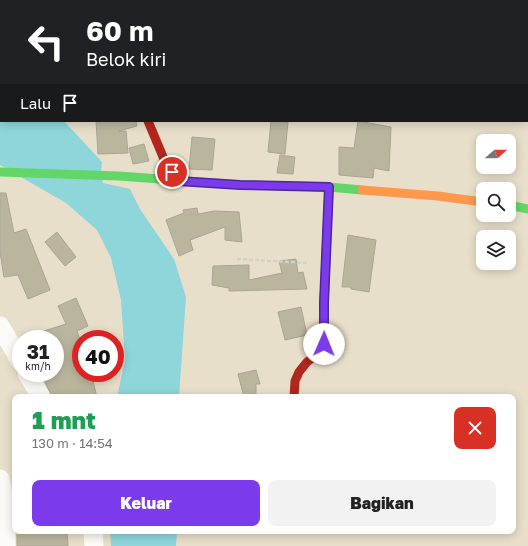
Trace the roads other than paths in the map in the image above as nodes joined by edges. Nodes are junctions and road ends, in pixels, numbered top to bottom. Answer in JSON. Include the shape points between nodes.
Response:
{"nodes":[{"id":1,"x":148,"y":122,"type":"edge"},
{"id":2,"x":3,"y":172,"type":"edge"},
{"id":3,"x":178,"y":181,"type":"junction"},
{"id":4,"x":329,"y":187,"type":"junction"},
{"id":5,"x":476,"y":201,"type":"edge"},
{"id":6,"x":516,"y":206,"type":"edge"},
{"id":7,"x":528,"y":209,"type":"edge"},
{"id":8,"x":0,"y":326,"type":"edge"},
{"id":9,"x":12,"y":347,"type":"edge"},
{"id":10,"x":32,"y":382,"type":"edge"},
{"id":11,"x":39,"y":394,"type":"edge"},
{"id":12,"x":294,"y":394,"type":"edge"},
{"id":13,"x":0,"y":479,"type":"edge"},
{"id":14,"x":92,"y":534,"type":"edge"},
{"id":15,"x":6,"y":546,"type":"edge"},
{"id":16,"x":94,"y":546,"type":"edge"}],
"edges":[{"from":1,"to":3,"type":"street","via":[[166,164]]},
{"from":2,"to":3,"type":"street"},
{"from":3,"to":4,"type":"street"},
{"from":4,"to":5,"type":"street"},
{"from":4,"to":12,"type":"street","via":[[324,344],[319,353],[299,372],[295,380]]},
{"from":6,"to":7,"type":"street"},
{"from":8,"to":9,"type":"street"},
{"from":10,"to":11,"type":"street"},
{"from":13,"to":15,"type":"street","via":[[4,496]]},
{"from":14,"to":16,"type":"street"}]}
